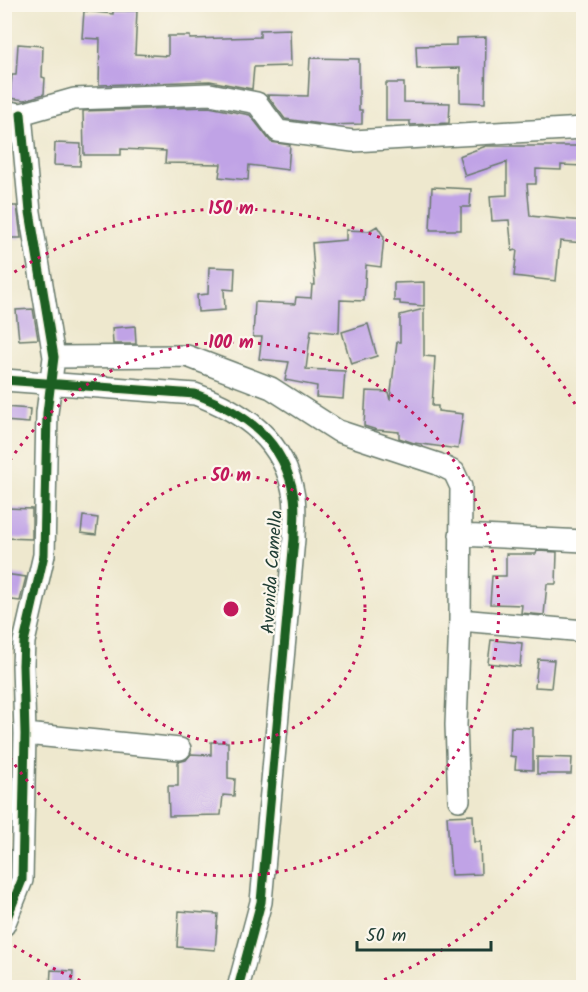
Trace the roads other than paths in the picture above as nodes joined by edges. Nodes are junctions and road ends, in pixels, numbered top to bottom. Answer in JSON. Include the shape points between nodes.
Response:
{"nodes":[{"id":1,"x":13,"y":112,"type":"edge"},
{"id":2,"x":584,"y":129,"type":"edge"},
{"id":3,"x":54,"y":357,"type":"junction"},
{"id":4,"x":4,"y":380,"type":"edge"},
{"id":5,"x":52,"y":384,"type":"junction"},
{"id":6,"x":460,"y":535,"type":"junction"},
{"id":7,"x":584,"y":541,"type":"edge"},
{"id":8,"x":460,"y":621,"type":"junction"},
{"id":9,"x":584,"y":631,"type":"edge"},
{"id":10,"x":14,"y":641,"type":"edge"},
{"id":11,"x":14,"y":664,"type":"edge"},
{"id":12,"x":25,"y":734,"type":"junction"},
{"id":13,"x":180,"y":749,"type":"dead end"},
{"id":14,"x":459,"y":800,"type":"dead end"},
{"id":15,"x":4,"y":925,"type":"edge"},
{"id":16,"x":238,"y":987,"type":"edge"}],
"edges":[{"from":1,"to":2,"type":"street","via":[[74,99],[210,94],[257,103],[278,131],[353,141]]},
{"from":1,"to":3,"type":"street"},
{"from":3,"to":5,"type":"street"},
{"from":3,"to":6,"type":"street","via":[[187,356],[271,388],[338,431],[454,472],[461,487]]},
{"from":4,"to":5,"type":"street","name":"Avenida Camella"},
{"from":5,"to":10,"type":"street","via":[[47,413],[44,555]]},
{"from":5,"to":16,"type":"street","name":"Avenida Camella","via":[[195,394],[223,404],[249,419],[270,442],[294,496],[294,539],[261,902]]},
{"from":6,"to":7,"type":"street"},
{"from":6,"to":8,"type":"street"},
{"from":8,"to":9,"type":"street"},
{"from":8,"to":14,"type":"street","via":[[456,725]]},
{"from":10,"to":11,"type":"street"},
{"from":11,"to":12,"type":"street"},
{"from":12,"to":13,"type":"street"},
{"from":12,"to":15,"type":"street","via":[[22,880]]}]}
